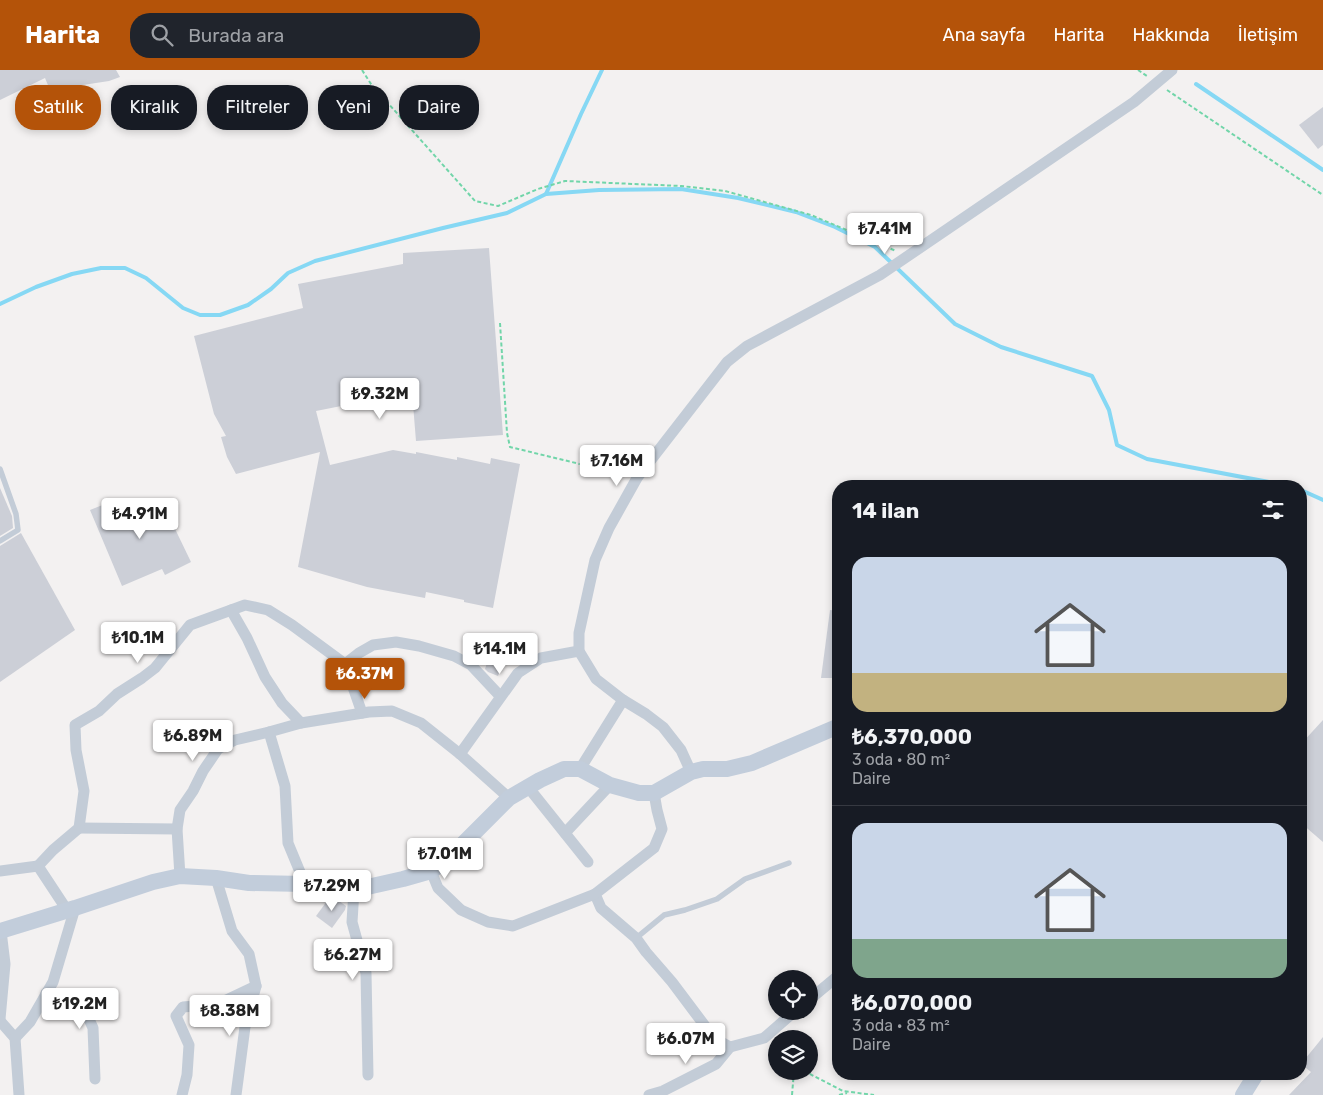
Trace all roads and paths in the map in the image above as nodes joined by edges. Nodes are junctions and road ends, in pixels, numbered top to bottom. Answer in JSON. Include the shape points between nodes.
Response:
{"nodes":[{"id":1,"x":362,"y":70,"type":"edge"},
{"id":2,"x":1138,"y":70,"type":"edge"},
{"id":3,"x":1172,"y":70,"type":"edge"},
{"id":4,"x":1157,"y":82,"type":"junction"},
{"id":5,"x":1323,"y":195,"type":"edge"},
{"id":6,"x":907,"y":256,"type":"junction"},
{"id":7,"x":500,"y":323,"type":"dead end"},
{"id":8,"x":0,"y":469,"type":"edge"},
{"id":9,"x":637,"y":478,"type":"junction"},
{"id":10,"x":0,"y":540,"type":"edge"},
{"id":11,"x":231,"y":610,"type":"junction"},
{"id":12,"x":579,"y":651,"type":"junction"},
{"id":13,"x":345,"y":664,"type":"junction"},
{"id":14,"x":500,"y":696,"type":"junction"},
{"id":15,"x":623,"y":700,"type":"junction"},
{"id":16,"x":362,"y":713,"type":"junction"},
{"id":17,"x":301,"y":723,"type":"junction"},
{"id":18,"x":832,"y":729,"type":"edge"},
{"id":19,"x":269,"y":732,"type":"junction"},
{"id":20,"x":460,"y":754,"type":"junction"},
{"id":21,"x":580,"y":769,"type":"junction"},
{"id":22,"x":691,"y":772,"type":"junction"},
{"id":23,"x":610,"y":785,"type":"junction"},
{"id":24,"x":528,"y":787,"type":"junction"},
{"id":25,"x":654,"y":793,"type":"junction"},
{"id":26,"x":509,"y":798,"type":"junction"},
{"id":27,"x":79,"y":828,"type":"junction"},
{"id":28,"x":177,"y":829,"type":"junction"},
{"id":29,"x":565,"y":833,"type":"junction"},
{"id":30,"x":588,"y":862,"type":"dead end"},
{"id":31,"x":789,"y":863,"type":"dead end"},
{"id":32,"x":38,"y":866,"type":"junction"},
{"id":33,"x":430,"y":870,"type":"junction"},
{"id":34,"x":0,"y":871,"type":"edge"},
{"id":35,"x":180,"y":876,"type":"junction"},
{"id":36,"x":216,"y":878,"type":"junction"},
{"id":37,"x":305,"y":884,"type":"junction"},
{"id":38,"x":354,"y":890,"type":"junction"},
{"id":39,"x":595,"y":894,"type":"junction"},
{"id":40,"x":71,"y":909,"type":"junction"},
{"id":41,"x":1,"y":931,"type":"edge"},
{"id":42,"x":636,"y":938,"type":"junction"},
{"id":43,"x":832,"y":980,"type":"edge"},
{"id":44,"x":256,"y":986,"type":"junction"},
{"id":45,"x":818,"y":992,"type":"edge"},
{"id":46,"x":46,"y":993,"type":"junction"},
{"id":47,"x":0,"y":1020,"type":"edge"},
{"id":48,"x":785,"y":1020,"type":"edge"},
{"id":49,"x":15,"y":1038,"type":"junction"},
{"id":50,"x":730,"y":1047,"type":"junction"},
{"id":51,"x":368,"y":1075,"type":"dead end"},
{"id":52,"x":818,"y":1078,"type":"edge"},
{"id":53,"x":95,"y":1079,"type":"dead end"},
{"id":54,"x":793,"y":1080,"type":"edge"},
{"id":55,"x":1252,"y":1080,"type":"edge"},
{"id":56,"x":850,"y":1092,"type":"junction"},
{"id":57,"x":19,"y":1095,"type":"edge"},
{"id":58,"x":182,"y":1095,"type":"edge"},
{"id":59,"x":236,"y":1095,"type":"edge"},
{"id":60,"x":649,"y":1095,"type":"edge"},
{"id":61,"x":792,"y":1095,"type":"edge"},
{"id":62,"x":839,"y":1095,"type":"edge"},
{"id":63,"x":874,"y":1095,"type":"edge"},
{"id":64,"x":1243,"y":1095,"type":"edge"}],
"edges":[{"from":1,"to":6,"type":"path","via":[[475,200],[498,206],[565,181],[725,191],[811,214]]},
{"from":2,"to":4,"type":"path"},
{"from":3,"to":4,"type":"street"},
{"from":4,"to":5,"type":"path"},
{"from":4,"to":6,"type":"street","via":[[1134,102]]},
{"from":6,"to":9,"type":"street","via":[[880,275],[747,346],[727,362]]},
{"from":7,"to":9,"type":"path","via":[[510,447]]},
{"from":8,"to":10,"type":"lane","via":[[16,514],[18,530]]},
{"from":9,"to":12,"type":"street","via":[[595,560],[579,633]]},
{"from":11,"to":13,"type":"street","via":[[245,605],[268,610]]},
{"from":11,"to":17,"type":"street","via":[[265,677],[282,703]]},
{"from":11,"to":27,"type":"street","via":[[190,625],[155,668],[117,694],[99,711],[75,725],[84,791]]},
{"from":12,"to":14,"type":"street","via":[[541,658],[518,673]]},
{"from":12,"to":15,"type":"street","via":[[596,679]]},
{"from":13,"to":14,"type":"street","via":[[373,645],[396,642],[419,646],[454,656],[471,665]]},
{"from":13,"to":16,"type":"street"},
{"from":14,"to":20,"type":"street"},
{"from":15,"to":21,"type":"street"},
{"from":15,"to":22,"type":"street","via":[[663,726],[681,750]]},
{"from":16,"to":17,"type":"street"},
{"from":16,"to":20,"type":"street","via":[[392,711],[421,723]]},
{"from":17,"to":19,"type":"street"},
{"from":18,"to":22,"type":"street","via":[[752,763]]},
{"from":19,"to":28,"type":"street","via":[[235,740],[218,749],[180,810]]},
{"from":19,"to":37,"type":"street","via":[[285,786],[288,843]]},
{"from":20,"to":26,"type":"street"},
{"from":21,"to":23,"type":"street"},
{"from":21,"to":24,"type":"street","via":[[564,769]]},
{"from":22,"to":25,"type":"street"},
{"from":23,"to":25,"type":"street","via":[[639,793]]},
{"from":23,"to":29,"type":"street"},
{"from":24,"to":26,"type":"street"},
{"from":24,"to":29,"type":"street"},
{"from":25,"to":39,"type":"street","via":[[662,829],[654,848]]},
{"from":26,"to":33,"type":"street","via":[[447,860]]},
{"from":27,"to":28,"type":"street"},
{"from":27,"to":32,"type":"street"},
{"from":28,"to":35,"type":"street"},
{"from":29,"to":30,"type":"street"},
{"from":31,"to":42,"type":"lane","via":[[745,879],[717,899],[664,915]]},
{"from":32,"to":34,"type":"street"},
{"from":32,"to":40,"type":"street"},
{"from":33,"to":38,"type":"street"},
{"from":33,"to":39,"type":"street","via":[[438,888],[461,910],[488,922],[513,926]]},
{"from":35,"to":36,"type":"street"},
{"from":35,"to":40,"type":"street"},
{"from":36,"to":37,"type":"street","via":[[249,883]]},
{"from":36,"to":44,"type":"street","via":[[232,931],[249,954]]},
{"from":37,"to":38,"type":"street"},
{"from":38,"to":51,"type":"street","via":[[352,922],[366,973]]},
{"from":39,"to":42,"type":"street","via":[[601,908]]},
{"from":40,"to":41,"type":"street"},
{"from":40,"to":46,"type":"street","via":[[52,982]]},
{"from":41,"to":47,"type":"street","via":[[5,964]]},
{"from":42,"to":50,"type":"street","via":[[714,1038]]},
{"from":43,"to":45,"type":"street"},
{"from":44,"to":58,"type":"street","via":[[218,1004],[183,1007],[176,1016],[189,1045]]},
{"from":44,"to":59,"type":"street","via":[[245,1027]]},
{"from":46,"to":49,"type":"street","via":[[30,1022]]},
{"from":46,"to":53,"type":"street","via":[[79,997],[93,1028]]},
{"from":47,"to":49,"type":"street"},
{"from":48,"to":50,"type":"street","via":[[764,1038]]},
{"from":49,"to":57,"type":"street"},
{"from":50,"to":60,"type":"street","via":[[716,1064],[664,1091]]},
{"from":52,"to":56,"type":"path"},
{"from":54,"to":61,"type":"path"},
{"from":55,"to":64,"type":"street"},
{"from":56,"to":62,"type":"path"},
{"from":56,"to":63,"type":"path"}]}
